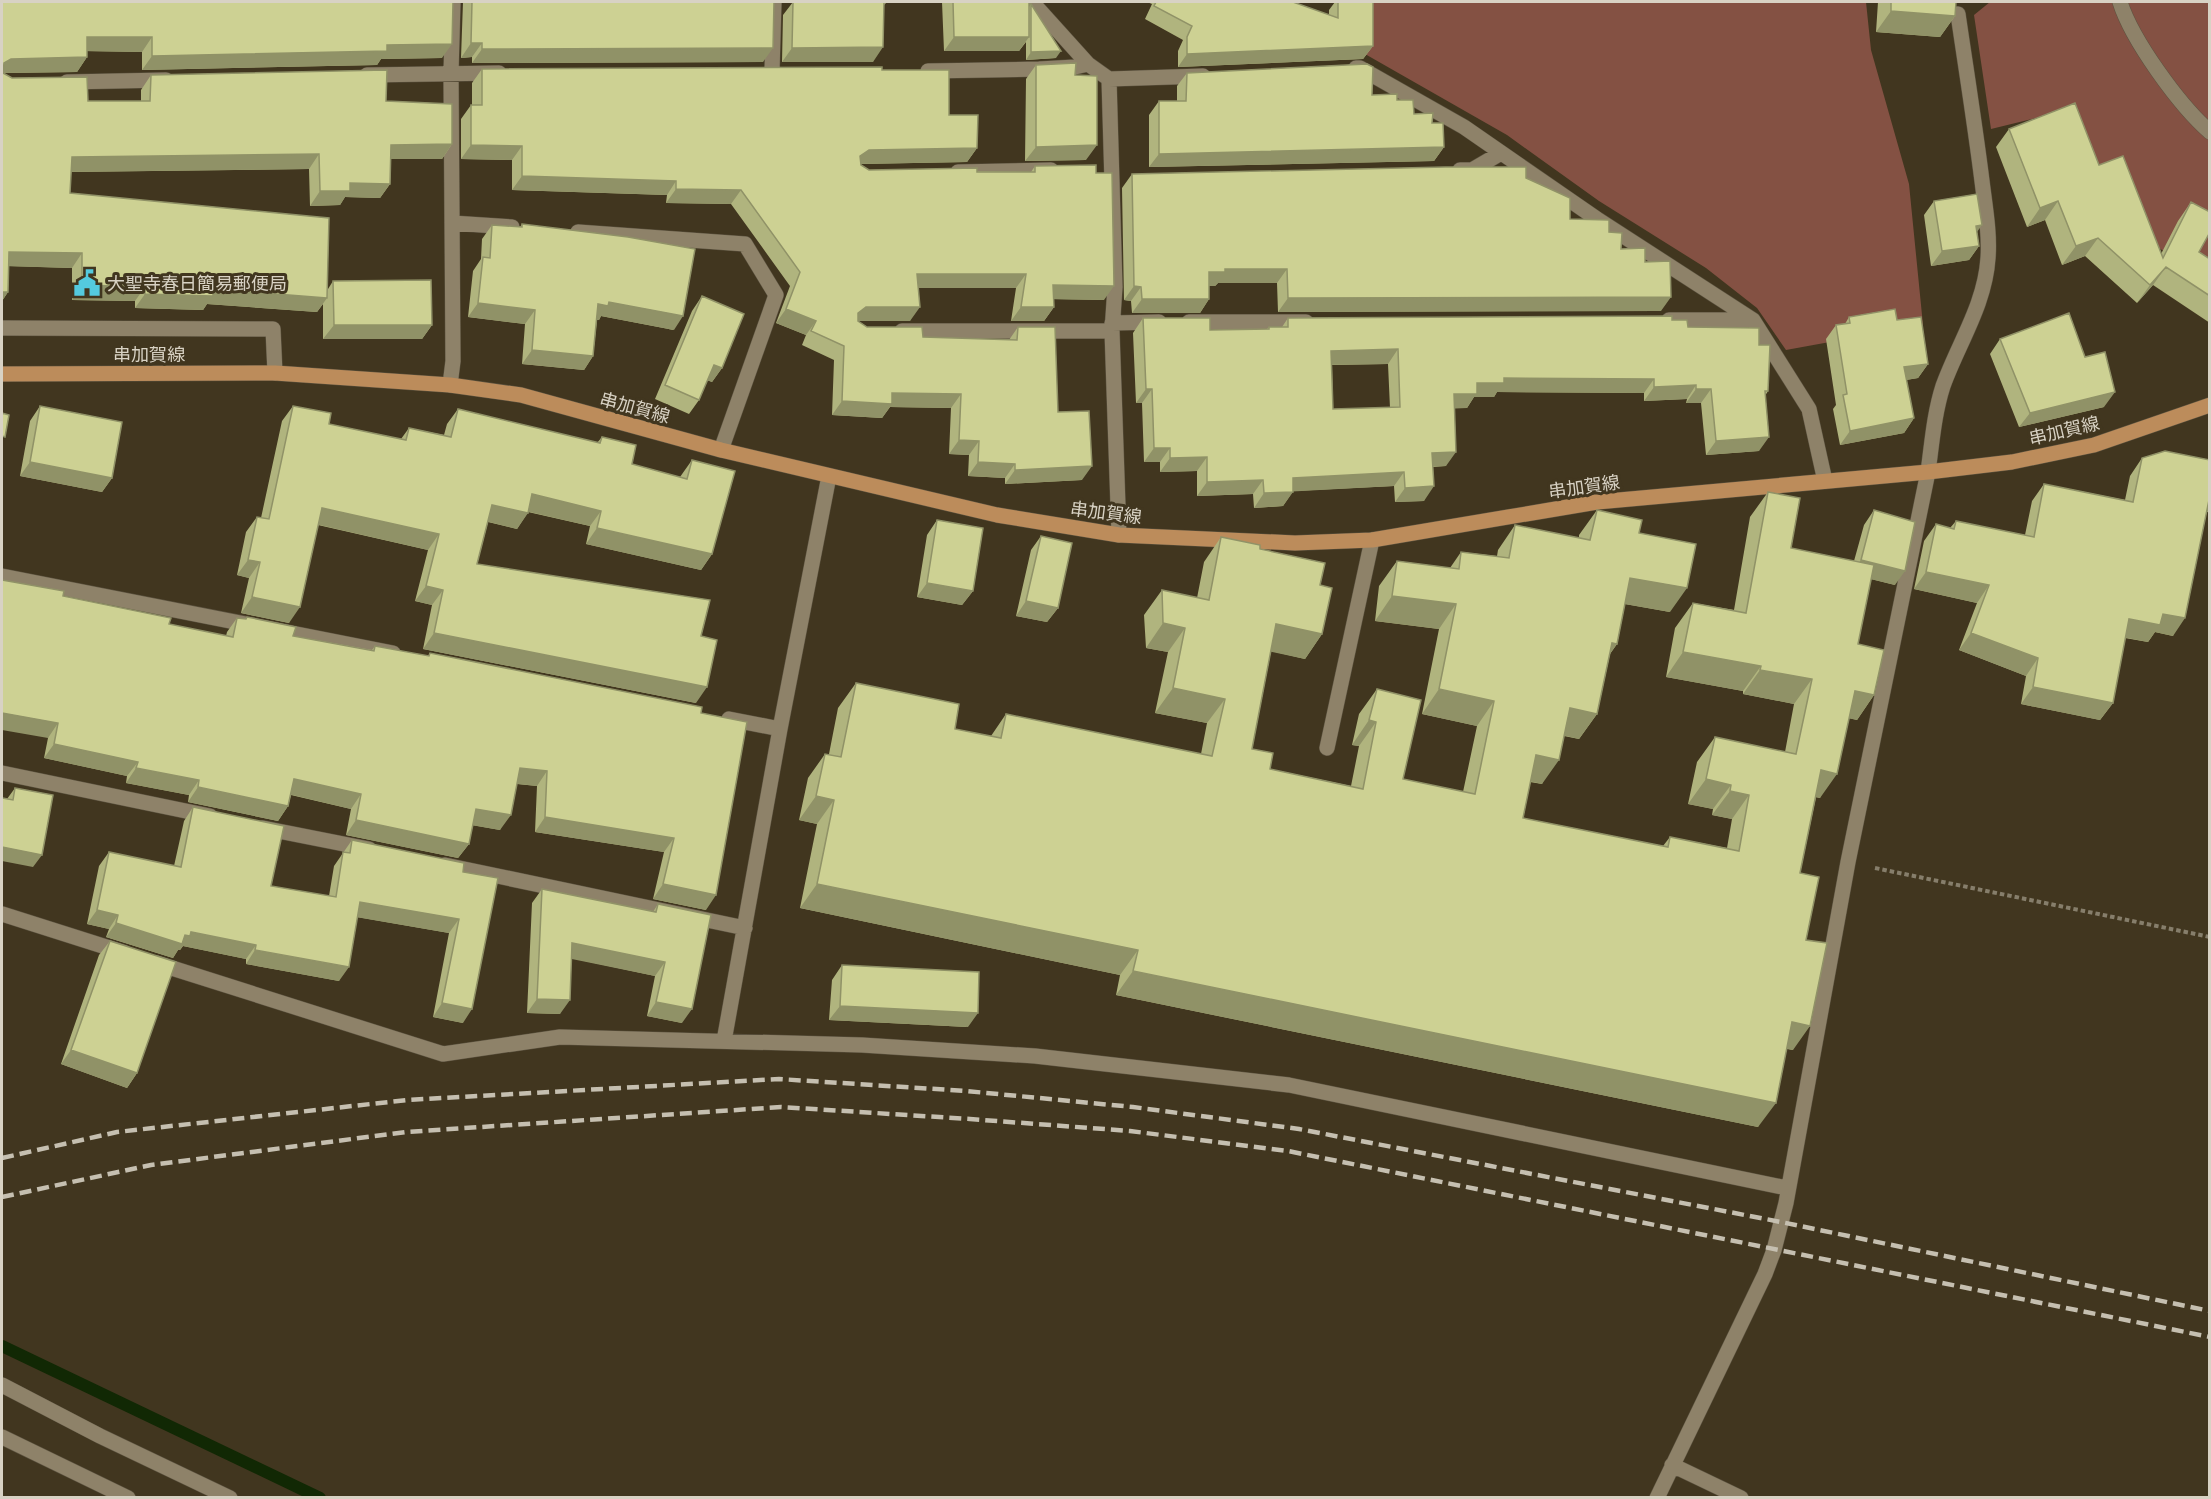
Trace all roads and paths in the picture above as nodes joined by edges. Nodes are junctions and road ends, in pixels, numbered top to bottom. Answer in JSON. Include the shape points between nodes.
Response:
{"nodes":[{"id":1,"x":453,"y":2,"type":"edge"},
{"id":2,"x":774,"y":2,"type":"edge"},
{"id":3,"x":1032,"y":2,"type":"edge"},
{"id":4,"x":2120,"y":2,"type":"edge"},
{"id":5,"x":1958,"y":14,"type":"edge"},
{"id":6,"x":1088,"y":64,"type":"junction"},
{"id":7,"x":1338,"y":69,"type":"edge"},
{"id":8,"x":772,"y":71,"type":"edge"},
{"id":9,"x":913,"y":71,"type":"edge"},
{"id":10,"x":511,"y":72,"type":"edge"},
{"id":11,"x":451,"y":73,"type":"junction"},
{"id":12,"x":355,"y":75,"type":"edge"},
{"id":13,"x":1213,"y":76,"type":"edge"},
{"id":14,"x":1109,"y":79,"type":"junction"},
{"id":15,"x":176,"y":80,"type":"edge"},
{"id":16,"x":48,"y":82,"type":"edge"},
{"id":17,"x":2210,"y":132,"type":"edge"},
{"id":18,"x":1502,"y":153,"type":"junction"},
{"id":19,"x":1066,"y":170,"type":"edge"},
{"id":20,"x":1448,"y":171,"type":"edge"},
{"id":21,"x":940,"y":173,"type":"edge"},
{"id":22,"x":452,"y":223,"type":"junction"},
{"id":23,"x":522,"y":228,"type":"edge"},
{"id":24,"x":558,"y":231,"type":"edge"},
{"id":25,"x":1753,"y":320,"type":"junction"},
{"id":26,"x":1658,"y":321,"type":"edge"},
{"id":27,"x":1326,"y":322,"type":"edge"},
{"id":28,"x":1112,"y":327,"type":"junction"},
{"id":29,"x":2,"y":328,"type":"edge"},
{"id":30,"x":892,"y":331,"type":"edge"},
{"id":31,"x":275,"y":373,"type":"junction"},
{"id":32,"x":2,"y":374,"type":"edge"},
{"id":33,"x":450,"y":385,"type":"junction"},
{"id":34,"x":2210,"y":405,"type":"edge"},
{"id":35,"x":721,"y":450,"type":"junction"},
{"id":36,"x":1928,"y":472,"type":"junction"},
{"id":37,"x":829,"y":476,"type":"junction"},
{"id":38,"x":1825,"y":481,"type":"junction"},
{"id":39,"x":1119,"y":535,"type":"junction"},
{"id":40,"x":1372,"y":540,"type":"junction"},
{"id":41,"x":2,"y":576,"type":"edge"},
{"id":42,"x":408,"y":656,"type":"edge"},
{"id":43,"x":710,"y":716,"type":"edge"},
{"id":44,"x":780,"y":729,"type":"junction"},
{"id":45,"x":1327,"y":748,"type":"dead end"},
{"id":46,"x":2,"y":773,"type":"edge"},
{"id":47,"x":229,"y":820,"type":"edge"},
{"id":48,"x":252,"y":825,"type":"edge"},
{"id":49,"x":378,"y":851,"type":"edge"},
{"id":50,"x":1848,"y":862,"type":"junction"},
{"id":51,"x":436,"y":863,"type":"edge"},
{"id":52,"x":2,"y":914,"type":"edge"},
{"id":53,"x":744,"y":928,"type":"junction"},
{"id":54,"x":2210,"y":937,"type":"edge"},
{"id":55,"x":724,"y":1041,"type":"junction"},
{"id":56,"x":1787,"y":1188,"type":"junction"},
{"id":57,"x":2,"y":1385,"type":"edge"},
{"id":58,"x":2,"y":1437,"type":"edge"},
{"id":59,"x":1672,"y":1465,"type":"junction"},
{"id":60,"x":128,"y":1497,"type":"edge"},
{"id":61,"x":230,"y":1497,"type":"edge"},
{"id":62,"x":1657,"y":1497,"type":"edge"},
{"id":63,"x":1741,"y":1497,"type":"edge"}],
"edges":[{"from":1,"to":11,"type":"street"},
{"from":2,"to":8,"type":"street"},
{"from":3,"to":6,"type":"street"},
{"from":4,"to":17,"type":"street","via":[[2143,49]]},
{"from":5,"to":36,"type":"street","via":[[1979,156],[1988,258],[1973,320],[1942,388]]},
{"from":6,"to":9,"type":"street","via":[[1039,69]]},
{"from":6,"to":14,"type":"street"},
{"from":7,"to":18,"type":"street","via":[[1360,68]]},
{"from":10,"to":11,"type":"street"},
{"from":11,"to":12,"type":"street"},
{"from":11,"to":22,"type":"street"},
{"from":13,"to":14,"type":"street"},
{"from":14,"to":28,"type":"street","via":[[1115,287]]},
{"from":15,"to":16,"type":"street"},
{"from":18,"to":20,"type":"street","via":[[1472,170]]},
{"from":18,"to":25,"type":"street"},
{"from":19,"to":21,"type":"street"},
{"from":22,"to":23,"type":"street"},
{"from":22,"to":33,"type":"street"},
{"from":24,"to":35,"type":"street","via":[[745,244],[776,295]]},
{"from":25,"to":26,"type":"street"},
{"from":25,"to":38,"type":"street","via":[[1809,409]]},
{"from":27,"to":28,"type":"street"},
{"from":28,"to":30,"type":"street"},
{"from":28,"to":39,"type":"street"},
{"from":29,"to":31,"type":"street","via":[[273,329]]},
{"from":31,"to":32,"type":"main road","name":"串加賀線"},
{"from":31,"to":33,"type":"main road","name":"串加賀線"},
{"from":33,"to":35,"type":"main road","name":"串加賀線","via":[[521,395]]},
{"from":34,"to":36,"type":"main road","name":"串加賀線","via":[[2094,445],[2012,462]]},
{"from":35,"to":37,"type":"main road","name":"串加賀線"},
{"from":36,"to":38,"type":"main road","name":"串加賀線"},
{"from":36,"to":50,"type":"street"},
{"from":37,"to":39,"type":"main road","name":"串加賀線","via":[[997,515]]},
{"from":37,"to":44,"type":"street"},
{"from":38,"to":40,"type":"main road","name":"串加賀線","via":[[1597,502]]},
{"from":39,"to":40,"type":"main road","name":"串加賀線","via":[[1295,543]]},
{"from":40,"to":45,"type":"street"},
{"from":41,"to":42,"type":"street"},
{"from":43,"to":44,"type":"street"},
{"from":44,"to":53,"type":"street"},
{"from":46,"to":47,"type":"street"},
{"from":48,"to":49,"type":"street"},
{"from":50,"to":54,"type":"path"},
{"from":50,"to":56,"type":"street"},
{"from":51,"to":53,"type":"street"},
{"from":52,"to":55,"type":"street","via":[[443,1054],[560,1037]]},
{"from":53,"to":55,"type":"street"},
{"from":55,"to":56,"type":"street","via":[[1035,1056],[1289,1085]]},
{"from":56,"to":59,"type":"street","via":[[1765,1274]]},
{"from":57,"to":61,"type":"street"},
{"from":58,"to":60,"type":"street"},
{"from":59,"to":62,"type":"street"},
{"from":59,"to":63,"type":"street"}]}
